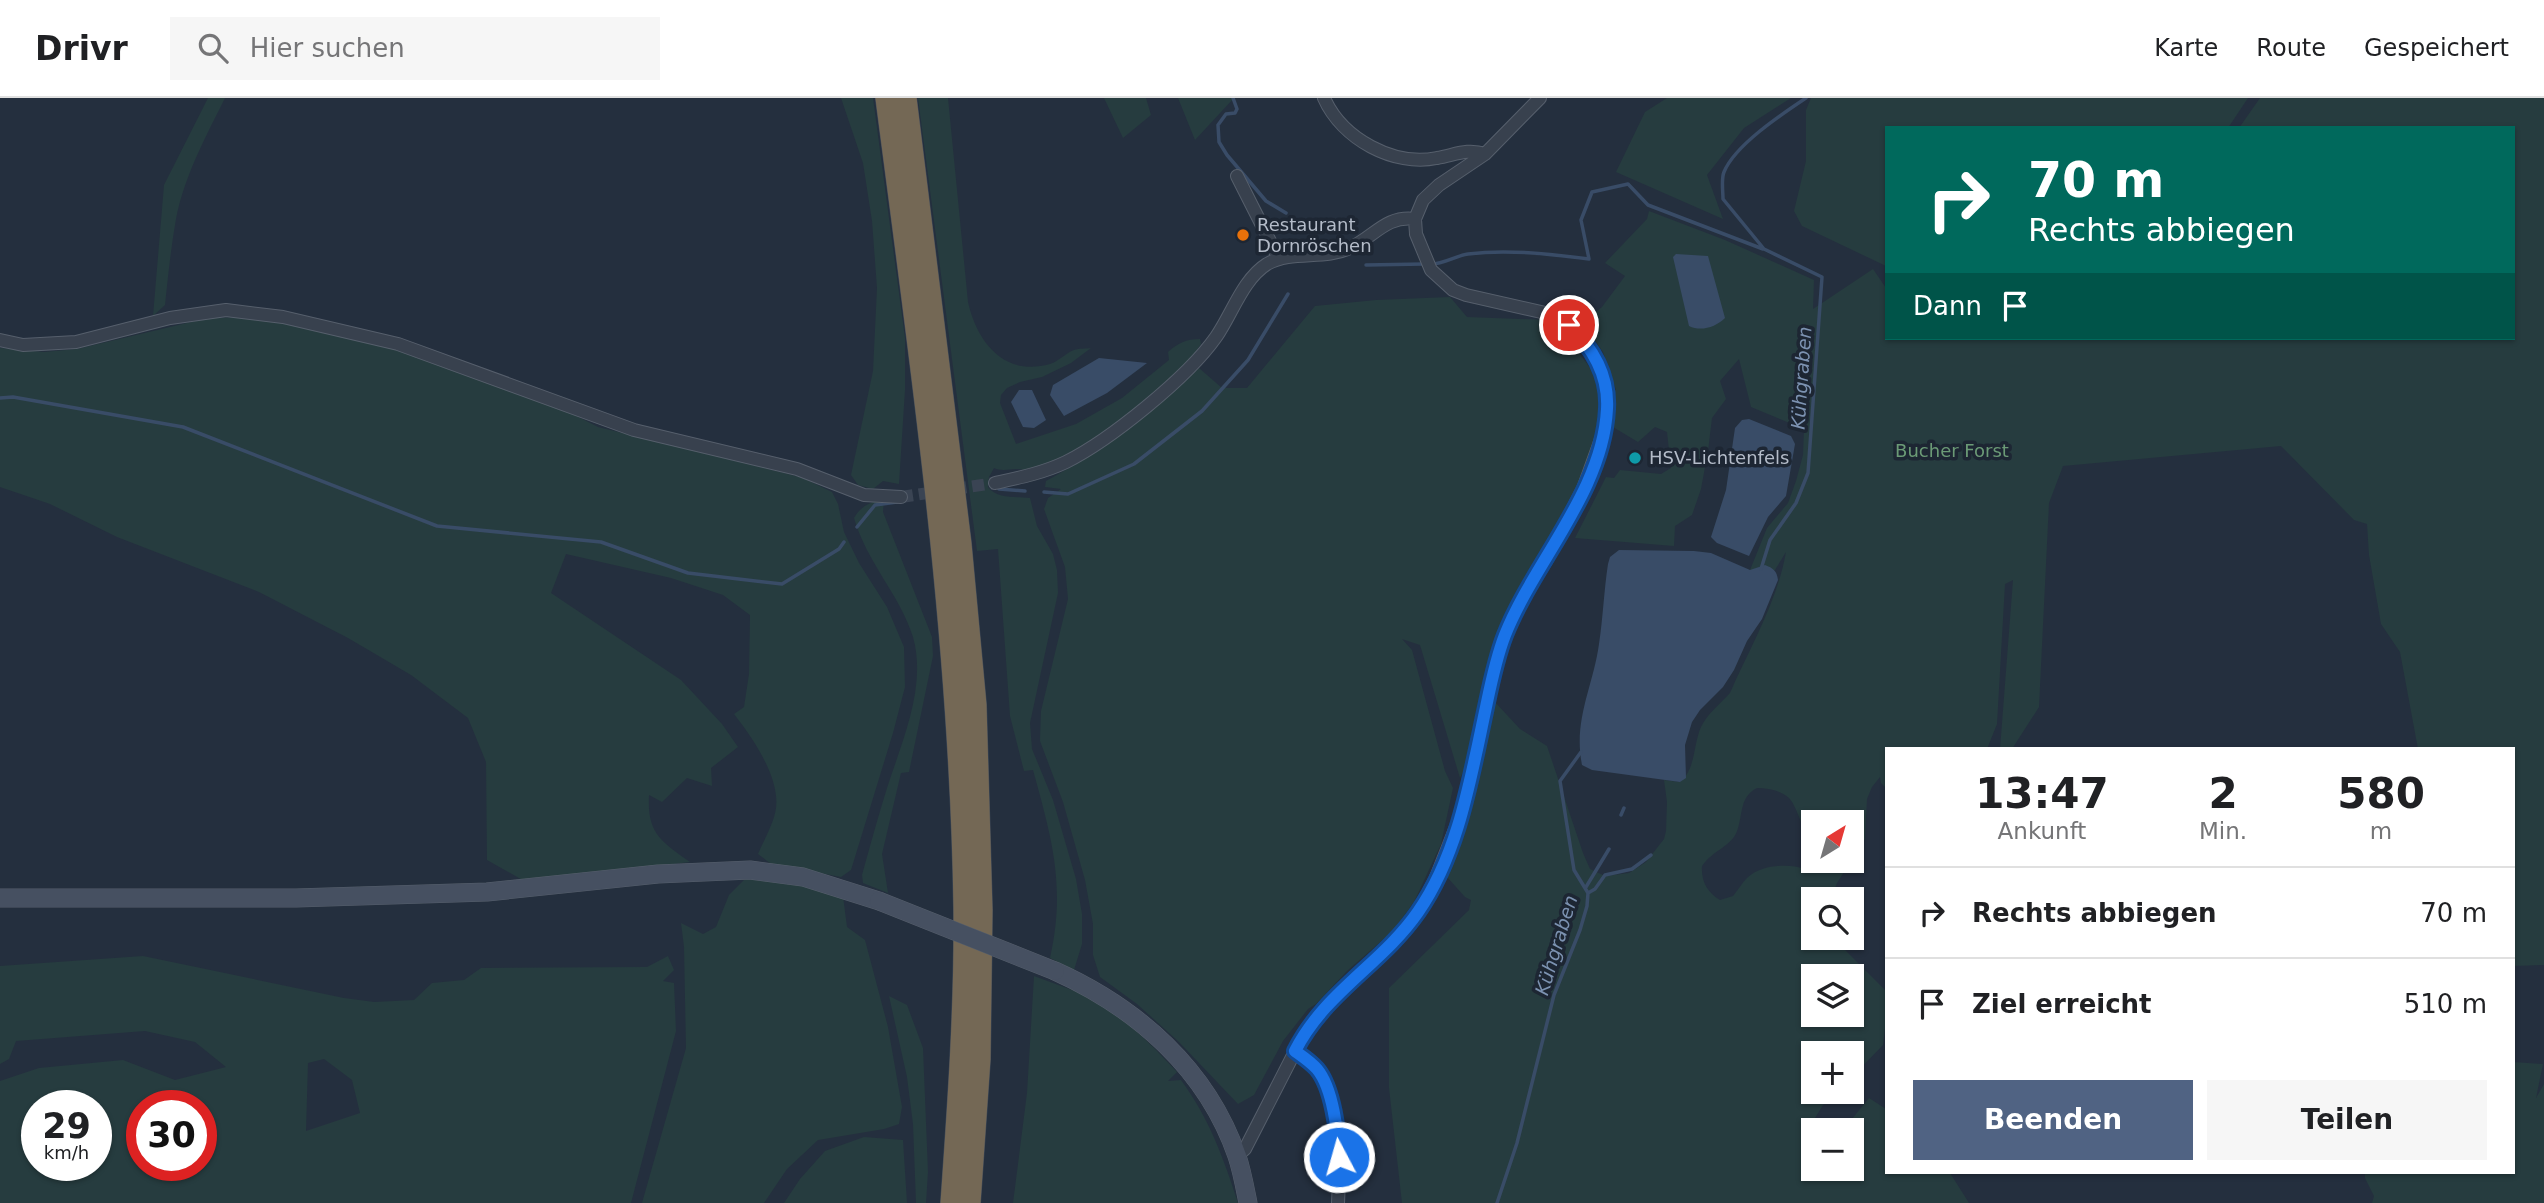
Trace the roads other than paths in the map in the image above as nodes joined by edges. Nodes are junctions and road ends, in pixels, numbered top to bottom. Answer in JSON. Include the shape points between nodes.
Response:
{"nodes":[{"id":1,"x":887,"y":98,"type":"edge"},
{"id":2,"x":905,"y":98,"type":"edge"},
{"id":3,"x":1324,"y":98,"type":"edge"},
{"id":4,"x":1540,"y":98,"type":"edge"},
{"id":5,"x":1485,"y":154,"type":"junction"},
{"id":6,"x":1237,"y":176,"type":"dead end"},
{"id":7,"x":1415,"y":219,"type":"junction"},
{"id":8,"x":1279,"y":259,"type":"junction"},
{"id":9,"x":0,"y":340,"type":"edge"},
{"id":10,"x":995,"y":483,"type":"tunnel mouth"},
{"id":11,"x":901,"y":496,"type":"tunnel mouth"},
{"id":12,"x":0,"y":898,"type":"edge"},
{"id":13,"x":1295,"y":1051,"type":"junction"},
{"id":14,"x":1237,"y":1156,"type":"junction"},
{"id":15,"x":952,"y":1203,"type":"edge"},
{"id":16,"x":969,"y":1203,"type":"edge"},
{"id":17,"x":1248,"y":1203,"type":"edge"},
{"id":18,"x":1338,"y":1203,"type":"edge"}],
"edges":[{"from":1,"to":15,"type":"highway","via":[[949,603],[957,709],[965,910]]},
{"from":2,"to":16,"type":"highway","via":[[957,516],[975,705],[981,911],[979,1059]]},
{"from":3,"to":5,"type":"street","via":[[1347,128],[1388,155],[1414,160],[1470,150]]},
{"from":4,"to":5,"type":"street"},
{"from":5,"to":7,"type":"street","via":[[1431,192],[1420,203]]},
{"from":6,"to":8,"type":"street"},
{"from":7,"to":8,"type":"street","via":[[1393,220],[1340,252]]},
{"from":7,"to":13,"type":"street","via":[[1429,265],[1453,290],[1543,312],[1569,325],[1590,348],[1607,396],[1604,431],[1583,489],[1505,636],[1465,804],[1418,912],[1323,1008]]},
{"from":8,"to":10,"type":"street","via":[[1251,279],[1203,352],[1129,420],[1082,453],[1049,469]]},
{"from":9,"to":11,"type":"street","via":[[23,345],[76,342],[170,318],[226,310],[283,317],[398,344],[634,430],[797,469],[864,495]]},
{"from":12,"to":14,"type":"street","bridge":true,"via":[[296,898],[474,892],[750,870],[803,877],[879,901],[1101,993],[1162,1040],[1206,1094]]},
{"from":13,"to":14,"type":"street","via":[[1245,1149]]},
{"from":13,"to":18,"type":"street","via":[[1318,1070],[1327,1090],[1338,1134]]},
{"from":14,"to":17,"type":"street"}]}
